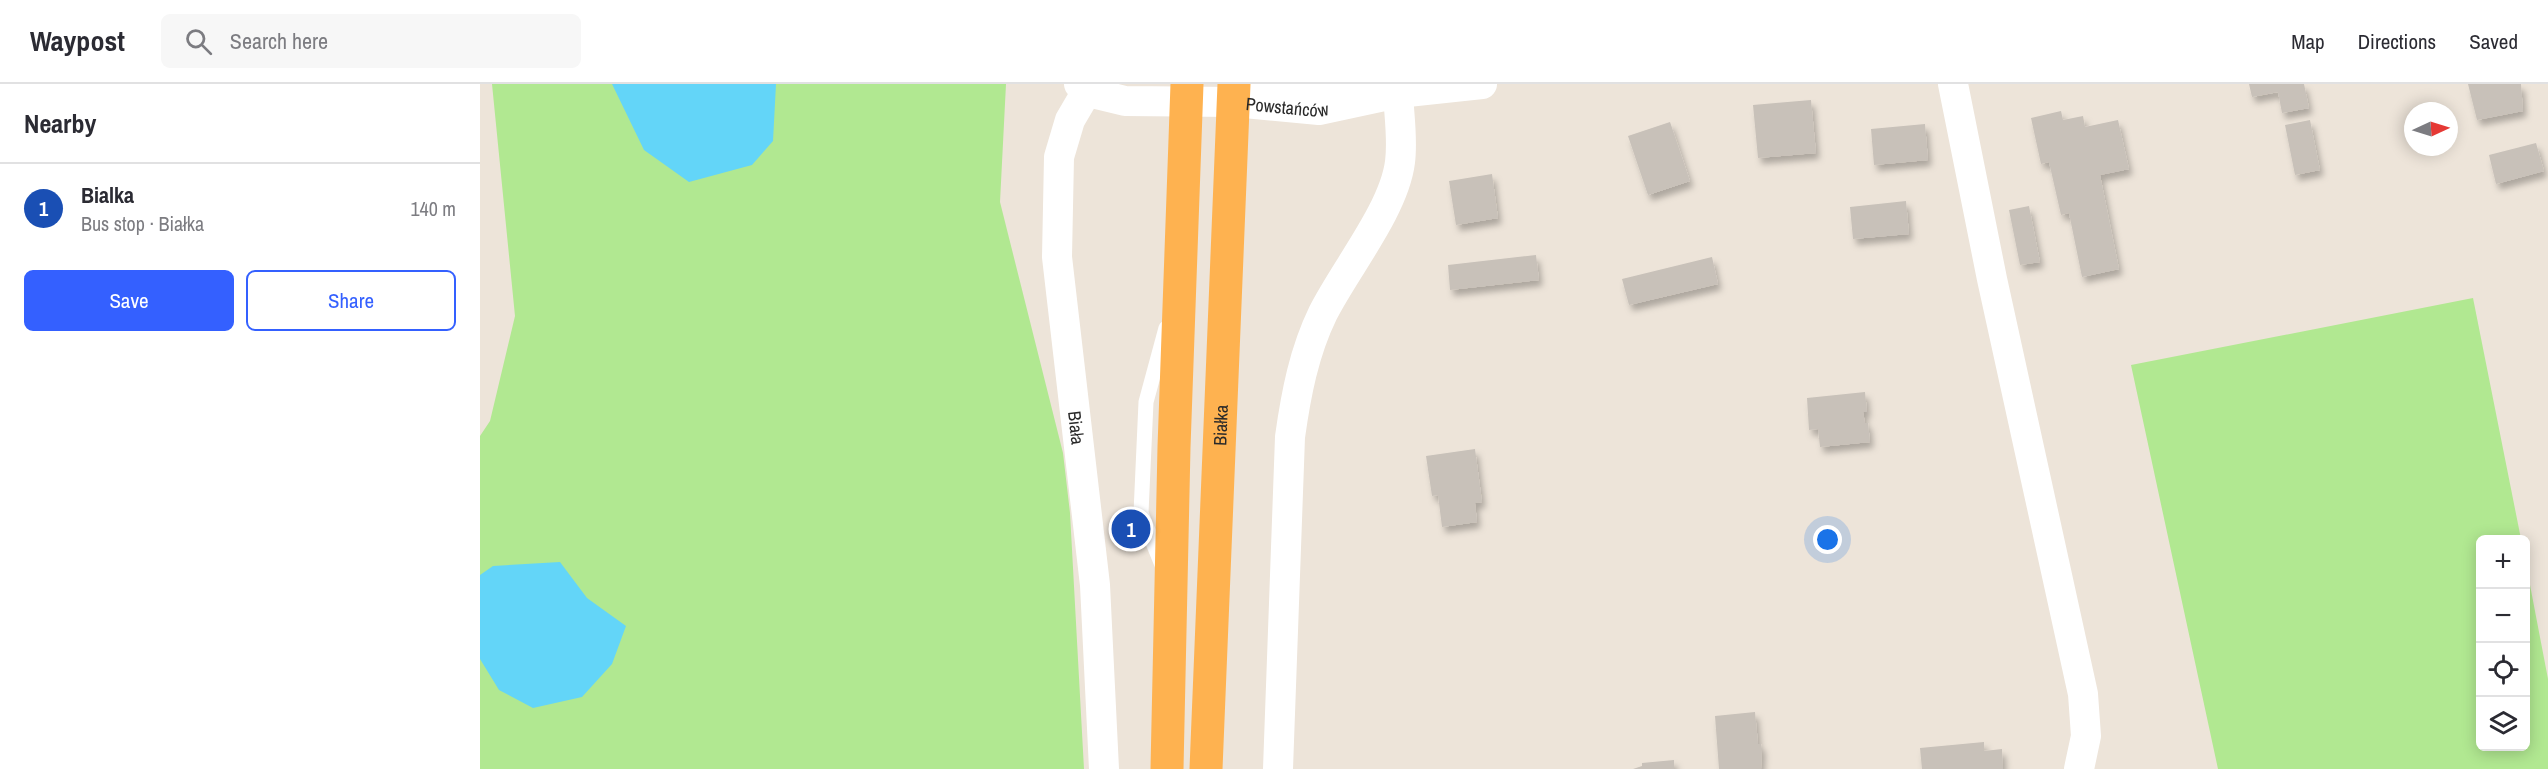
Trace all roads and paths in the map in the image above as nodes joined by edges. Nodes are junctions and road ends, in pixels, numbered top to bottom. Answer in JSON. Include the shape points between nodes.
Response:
{"nodes":[{"id":1,"x":1482,"y":84,"type":"edge"},
{"id":2,"x":1953,"y":84,"type":"edge"},
{"id":3,"x":1083,"y":87,"type":"edge"},
{"id":4,"x":1187,"y":93,"type":"edge"},
{"id":5,"x":1234,"y":93,"type":"edge"},
{"id":6,"x":1398,"y":93,"type":"junction"},
{"id":7,"x":1104,"y":769,"type":"edge"},
{"id":8,"x":1167,"y":769,"type":"edge"},
{"id":9,"x":1206,"y":769,"type":"edge"},
{"id":10,"x":1278,"y":769,"type":"edge"},
{"id":11,"x":2079,"y":769,"type":"edge"}],
"edges":[{"from":1,"to":6,"type":"street","name":"Powstańców"},
{"from":2,"to":11,"type":"street","via":[[2083,694],[2085,736]]},
{"from":3,"to":4,"type":"street","name":"Powstańców","via":[[1125,101]]},
{"from":3,"to":7,"type":"street","name":"Biała","via":[[1059,157],[1058,257],[1095,585]]},
{"from":4,"to":5,"type":"street","name":"Powstańców"},
{"from":4,"to":8,"type":"highway"},
{"from":5,"to":6,"type":"street","name":"Powstańców","via":[[1319,86]]},
{"from":5,"to":9,"type":"highway","name":"Białka"},
{"from":6,"to":10,"type":"street","via":[[1400,162],[1396,177],[1382,211],[1323,313],[1296,394],[1290,437]]}]}
